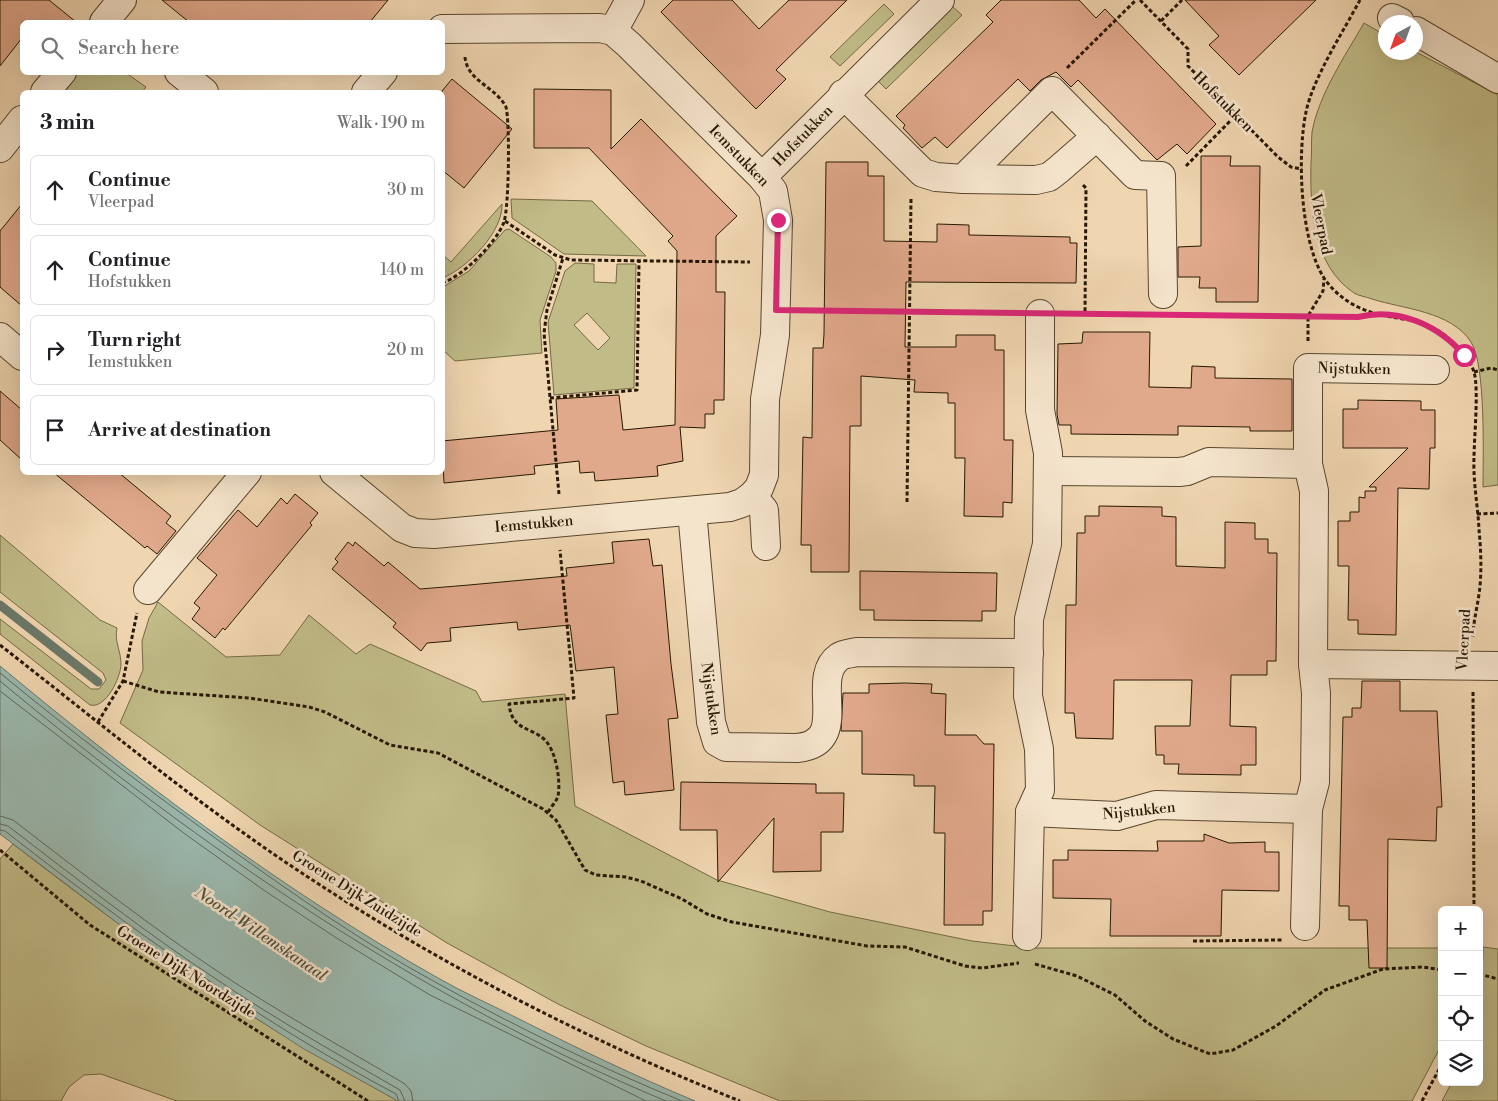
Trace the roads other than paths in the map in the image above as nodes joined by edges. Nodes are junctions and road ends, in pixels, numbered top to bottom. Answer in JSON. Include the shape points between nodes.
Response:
{"nodes":[{"id":1,"x":122,"y":0,"type":"edge"},
{"id":2,"x":630,"y":0,"type":"edge"},
{"id":3,"x":940,"y":0,"type":"edge"},
{"id":4,"x":107,"y":20,"type":"edge"},
{"id":5,"x":452,"y":28,"type":"edge"},
{"id":6,"x":613,"y":31,"type":"junction"},
{"id":7,"x":1423,"y":35,"type":"edge"},
{"id":8,"x":60,"y":75,"type":"edge"},
{"id":9,"x":184,"y":75,"type":"edge"},
{"id":10,"x":380,"y":75,"type":"edge"},
{"id":11,"x":1498,"y":79,"type":"edge"},
{"id":12,"x":48,"y":90,"type":"edge"},
{"id":13,"x":202,"y":90,"type":"edge"},
{"id":14,"x":368,"y":90,"type":"edge"},
{"id":15,"x":844,"y":94,"type":"junction"},
{"id":16,"x":20,"y":123,"type":"edge"},
{"id":17,"x":1097,"y":136,"type":"junction"},
{"id":18,"x":0,"y":148,"type":"edge"},
{"id":19,"x":762,"y":178,"type":"junction"},
{"id":20,"x":963,"y":179,"type":"junction"},
{"id":21,"x":1163,"y":308,"type":"road end"},
{"id":22,"x":1040,"y":314,"type":"road end"},
{"id":23,"x":0,"y":338,"type":"edge"},
{"id":24,"x":20,"y":354,"type":"edge"},
{"id":25,"x":1436,"y":370,"type":"dead end"},
{"id":26,"x":1308,"y":464,"type":"junction"},
{"id":27,"x":1049,"y":471,"type":"junction"},
{"id":28,"x":244,"y":475,"type":"edge"},
{"id":29,"x":338,"y":475,"type":"edge"},
{"id":30,"x":752,"y":496,"type":"junction"},
{"id":31,"x":692,"y":511,"type":"junction"},
{"id":32,"x":766,"y":546,"type":"dead end"},
{"id":33,"x":148,"y":590,"type":"road end"},
{"id":34,"x":1028,"y":653,"type":"junction"},
{"id":35,"x":1312,"y":664,"type":"junction"},
{"id":36,"x":1486,"y":666,"type":"edge"},
{"id":37,"x":1308,"y":809,"type":"junction"},
{"id":38,"x":1030,"y":812,"type":"junction"},
{"id":39,"x":1305,"y":926,"type":"road end"},
{"id":40,"x":1027,"y":949,"type":"road end"}],
"edges":[{"from":1,"to":4,"type":"street"},
{"from":2,"to":6,"type":"street"},
{"from":3,"to":15,"type":"street","name":"Hofstukken"},
{"from":5,"to":6,"type":"street","via":[[586,27]]},
{"from":6,"to":19,"type":"street","name":"Iemstukken"},
{"from":7,"to":11,"type":"street"},
{"from":8,"to":12,"type":"street"},
{"from":9,"to":13,"type":"street"},
{"from":10,"to":14,"type":"street"},
{"from":15,"to":19,"type":"street","name":"Hofstukken"},
{"from":15,"to":20,"type":"street","name":"Hofstukken","via":[[918,170],[936,177]]},
{"from":16,"to":18,"type":"street"},
{"from":17,"to":20,"type":"street","name":"Hofstukken","via":[[1049,177],[1036,180]]},
{"from":17,"to":20,"type":"street","via":[[1052,91]]},
{"from":17,"to":21,"type":"street","via":[[1135,175],[1161,176]]},
{"from":19,"to":30,"type":"street","name":"Iemstukken","via":[[773,191],[777,205],[776,310],[765,399],[764,475]]},
{"from":22,"to":27,"type":"street","via":[[1040,410]]},
{"from":23,"to":24,"type":"street"},
{"from":25,"to":26,"type":"street","name":"Nijstukken","via":[[1308,368]]},
{"from":26,"to":27,"type":"street","via":[[1209,462],[1179,472]]},
{"from":26,"to":35,"type":"street","name":"Nijstukken","via":[[1314,491]]},
{"from":27,"to":34,"type":"street","via":[[1047,544],[1029,619]]},
{"from":28,"to":33,"type":"street"},
{"from":29,"to":31,"type":"street","name":"Iemstukken","via":[[386,516],[415,533],[434,534]]},
{"from":30,"to":31,"type":"street","name":"Iemstukken","via":[[730,507]]},
{"from":30,"to":32,"type":"street","via":[[764,510]]},
{"from":31,"to":34,"type":"street","name":"Nijstukken","via":[[711,722],[717,742],[726,747],[797,748],[818,742],[827,719],[827,681],[831,665],[840,656],[857,652]]},
{"from":34,"to":38,"type":"street","via":[[1028,696],[1040,757],[1040,790]]},
{"from":35,"to":36,"type":"street"},
{"from":35,"to":37,"type":"street","name":"Nijstukken","via":[[1316,693],[1315,782]]},
{"from":37,"to":38,"type":"street","name":"Nijstukken","via":[[1156,806],[1117,816]]},
{"from":37,"to":39,"type":"street","name":"Nijstukken"},
{"from":38,"to":40,"type":"street"}]}
